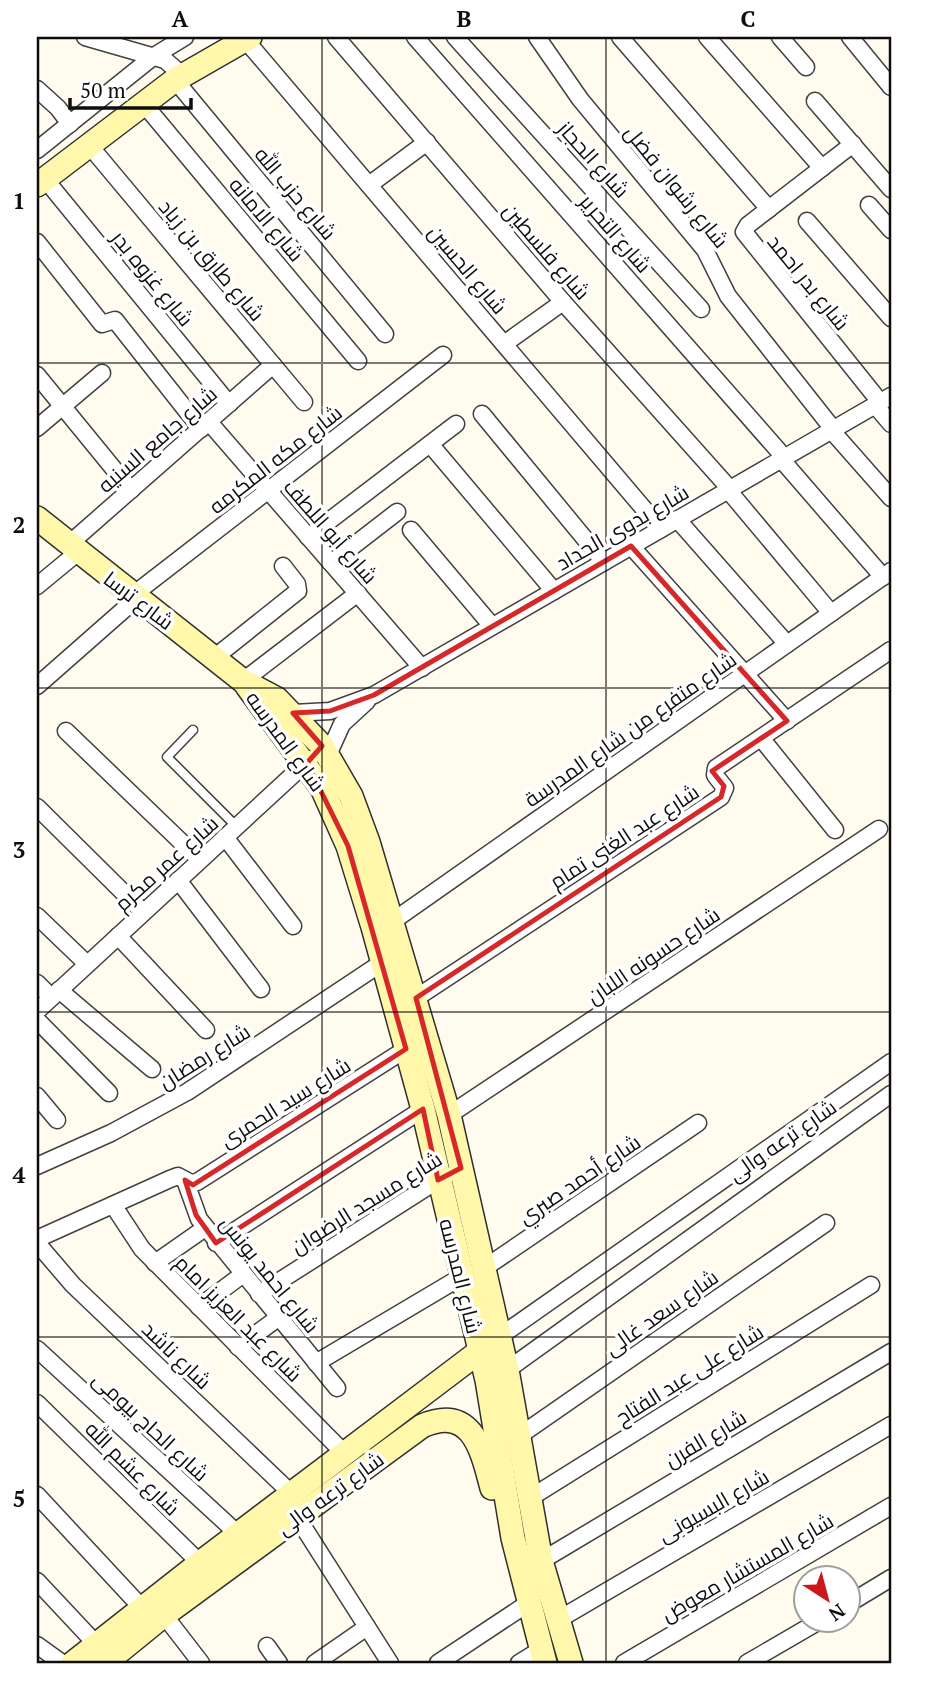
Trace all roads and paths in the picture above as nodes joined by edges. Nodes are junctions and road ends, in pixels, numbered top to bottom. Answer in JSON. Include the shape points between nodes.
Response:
{"nodes":[{"id":1,"x":85,"y":37,"type":"edge"},
{"id":2,"x":185,"y":37,"type":"edge"},
{"id":3,"x":336,"y":37,"type":"edge"},
{"id":4,"x":415,"y":37,"type":"edge"},
{"id":5,"x":455,"y":37,"type":"edge"},
{"id":6,"x":537,"y":37,"type":"edge"},
{"id":7,"x":620,"y":37,"type":"edge"},
{"id":8,"x":708,"y":37,"type":"edge"},
{"id":9,"x":780,"y":37,"type":"edge"},
{"id":10,"x":850,"y":37,"type":"edge"},
{"id":11,"x":246,"y":38,"type":"edge"},
{"id":12,"x":154,"y":56,"type":"junction"},
{"id":13,"x":806,"y":67,"type":"dead end"},
{"id":14,"x":178,"y":77,"type":"junction"},
{"id":15,"x":891,"y":87,"type":"edge"},
{"id":16,"x":37,"y":89,"type":"edge"},
{"id":17,"x":113,"y":89,"type":"junction"},
{"id":18,"x":815,"y":101,"type":"dead end"},
{"id":19,"x":135,"y":109,"type":"junction"},
{"id":20,"x":70,"y":124,"type":"junction"},
{"id":21,"x":427,"y":142,"type":"junction"},
{"id":22,"x":89,"y":145,"type":"junction"},
{"id":23,"x":853,"y":145,"type":"junction"},
{"id":24,"x":37,"y":150,"type":"edge"},
{"id":25,"x":822,"y":168,"type":"junction"},
{"id":26,"x":41,"y":182,"type":"edge"},
{"id":27,"x":369,"y":185,"type":"junction"},
{"id":28,"x":891,"y":189,"type":"edge"},
{"id":29,"x":869,"y":205,"type":"dead end"},
{"id":30,"x":769,"y":209,"type":"junction"},
{"id":31,"x":807,"y":221,"type":"dead end"},
{"id":32,"x":891,"y":230,"type":"edge"},
{"id":33,"x":37,"y":242,"type":"edge"},
{"id":34,"x":563,"y":302,"type":"junction"},
{"id":35,"x":701,"y":309,"type":"dead end"},
{"id":36,"x":891,"y":317,"type":"edge"},
{"id":37,"x":385,"y":334,"type":"dead end"},
{"id":38,"x":504,"y":344,"type":"junction"},
{"id":39,"x":443,"y":355,"type":"dead end"},
{"id":40,"x":358,"y":361,"type":"dead end"},
{"id":41,"x":274,"y":365,"type":"junction"},
{"id":42,"x":102,"y":373,"type":"dead end"},
{"id":43,"x":37,"y":375,"type":"edge"},
{"id":44,"x":882,"y":401,"type":"edge"},
{"id":45,"x":304,"y":402,"type":"dead end"},
{"id":46,"x":229,"y":404,"type":"junction"},
{"id":47,"x":62,"y":406,"type":"junction"},
{"id":48,"x":482,"y":414,"type":"dead end"},
{"id":49,"x":456,"y":424,"type":"dead end"},
{"id":50,"x":891,"y":424,"type":"edge"},
{"id":51,"x":205,"y":425,"type":"junction"},
{"id":52,"x":37,"y":428,"type":"edge"},
{"id":53,"x":832,"y":430,"type":"junction"},
{"id":54,"x":430,"y":444,"type":"junction"},
{"id":55,"x":783,"y":458,"type":"junction"},
{"id":56,"x":131,"y":490,"type":"junction"},
{"id":57,"x":729,"y":490,"type":"junction"},
{"id":58,"x":268,"y":491,"type":"junction"},
{"id":59,"x":891,"y":498,"type":"edge"},
{"id":60,"x":397,"y":512,"type":"dead end"},
{"id":61,"x":37,"y":519,"type":"edge"},
{"id":62,"x":677,"y":519,"type":"junction"},
{"id":63,"x":662,"y":529,"type":"junction"},
{"id":64,"x":411,"y":530,"type":"dead end"},
{"id":65,"x":308,"y":537,"type":"junction"},
{"id":66,"x":631,"y":546,"type":"junction"},
{"id":67,"x":73,"y":549,"type":"junction"},
{"id":68,"x":604,"y":562,"type":"junction"},
{"id":69,"x":331,"y":563,"type":"junction"},
{"id":70,"x":282,"y":566,"type":"dead end"},
{"id":71,"x":887,"y":574,"type":"edge"},
{"id":72,"x":37,"y":586,"type":"edge"},
{"id":73,"x":554,"y":591,"type":"junction"},
{"id":74,"x":358,"y":593,"type":"junction"},
{"id":75,"x":135,"y":597,"type":"junction"},
{"id":76,"x":831,"y":613,"type":"junction"},
{"id":77,"x":492,"y":626,"type":"junction"},
{"id":78,"x":787,"y":644,"type":"junction"},
{"id":79,"x":891,"y":650,"type":"edge"},
{"id":80,"x":214,"y":658,"type":"junction"},
{"id":81,"x":422,"y":667,"type":"junction"},
{"id":82,"x":745,"y":674,"type":"junction"},
{"id":83,"x":243,"y":681,"type":"junction"},
{"id":84,"x":37,"y":686,"type":"edge"},
{"id":85,"x":374,"y":695,"type":"junction"},
{"id":86,"x":293,"y":713,"type":"junction"},
{"id":87,"x":787,"y":721,"type":"junction"},
{"id":88,"x":193,"y":730,"type":"dead end"},
{"id":89,"x":66,"y":732,"type":"dead end"},
{"id":90,"x":761,"y":738,"type":"junction"},
{"id":91,"x":325,"y":750,"type":"junction"},
{"id":92,"x":307,"y":763,"type":"junction"},
{"id":93,"x":37,"y":807,"type":"edge"},
{"id":94,"x":835,"y":830,"type":"dead end"},
{"id":95,"x":879,"y":830,"type":"dead end"},
{"id":96,"x":231,"y":832,"type":"junction"},
{"id":97,"x":200,"y":860,"type":"junction"},
{"id":98,"x":178,"y":880,"type":"junction"},
{"id":99,"x":143,"y":912,"type":"junction"},
{"id":100,"x":37,"y":916,"type":"edge"},
{"id":101,"x":393,"y":921,"type":"junction"},
{"id":102,"x":293,"y":926,"type":"dead end"},
{"id":103,"x":118,"y":936,"type":"junction"},
{"id":104,"x":383,"y":962,"type":"junction"},
{"id":105,"x":87,"y":964,"type":"junction"},
{"id":106,"x":37,"y":983,"type":"edge"},
{"id":107,"x":261,"y":989,"type":"dead end"},
{"id":108,"x":55,"y":994,"type":"junction"},
{"id":109,"x":416,"y":998,"type":"junction"},
{"id":110,"x":37,"y":1011,"type":"edge"},
{"id":111,"x":37,"y":1020,"type":"edge"},
{"id":112,"x":206,"y":1030,"type":"dead end"},
{"id":113,"x":406,"y":1049,"type":"junction"},
{"id":114,"x":891,"y":1062,"type":"edge"},
{"id":115,"x":152,"y":1069,"type":"dead end"},
{"id":116,"x":109,"y":1093,"type":"dead end"},
{"id":117,"x":891,"y":1094,"type":"edge"},
{"id":118,"x":37,"y":1096,"type":"edge"},
{"id":119,"x":423,"y":1109,"type":"junction"},
{"id":120,"x":449,"y":1115,"type":"junction"},
{"id":121,"x":57,"y":1120,"type":"dead end"},
{"id":122,"x":698,"y":1123,"type":"dead end"},
{"id":123,"x":37,"y":1166,"type":"edge"},
{"id":124,"x":461,"y":1168,"type":"junction"},
{"id":125,"x":185,"y":1180,"type":"junction"},
{"id":126,"x":438,"y":1180,"type":"junction"},
{"id":127,"x":113,"y":1205,"type":"junction"},
{"id":128,"x":826,"y":1223,"type":"dead end"},
{"id":129,"x":205,"y":1228,"type":"junction"},
{"id":130,"x":37,"y":1241,"type":"edge"},
{"id":131,"x":216,"y":1243,"type":"junction"},
{"id":132,"x":155,"y":1263,"type":"junction"},
{"id":133,"x":483,"y":1269,"type":"junction"},
{"id":134,"x":242,"y":1275,"type":"junction"},
{"id":135,"x":461,"y":1277,"type":"junction"},
{"id":136,"x":871,"y":1284,"type":"dead end"},
{"id":137,"x":259,"y":1294,"type":"junction"},
{"id":138,"x":199,"y":1307,"type":"junction"},
{"id":139,"x":278,"y":1318,"type":"junction"},
{"id":140,"x":499,"y":1338,"type":"junction"},
{"id":141,"x":238,"y":1348,"type":"junction"},
{"id":142,"x":37,"y":1349,"type":"edge"},
{"id":143,"x":480,"y":1351,"type":"junction"},
{"id":144,"x":891,"y":1352,"type":"edge"},
{"id":145,"x":316,"y":1363,"type":"junction"},
{"id":146,"x":507,"y":1370,"type":"junction"},
{"id":147,"x":337,"y":1388,"type":"dead end"},
{"id":148,"x":37,"y":1403,"type":"edge"},
{"id":149,"x":891,"y":1426,"type":"edge"},
{"id":150,"x":519,"y":1436,"type":"junction"},
{"id":151,"x":345,"y":1454,"type":"junction"},
{"id":152,"x":292,"y":1494,"type":"junction"},
{"id":153,"x":37,"y":1495,"type":"edge"},
{"id":154,"x":530,"y":1498,"type":"junction"},
{"id":155,"x":891,"y":1506,"type":"edge"},
{"id":156,"x":297,"y":1517,"type":"junction"},
{"id":157,"x":238,"y":1534,"type":"junction"},
{"id":158,"x":513,"y":1538,"type":"junction"},
{"id":159,"x":541,"y":1561,"type":"junction"},
{"id":160,"x":200,"y":1563,"type":"junction"},
{"id":161,"x":891,"y":1578,"type":"edge"},
{"id":162,"x":37,"y":1581,"type":"edge"},
{"id":163,"x":862,"y":1596,"type":"edge"},
{"id":164,"x":527,"y":1604,"type":"junction"},
{"id":165,"x":142,"y":1608,"type":"junction"},
{"id":166,"x":164,"y":1615,"type":"junction"},
{"id":167,"x":556,"y":1621,"type":"junction"},
{"id":168,"x":367,"y":1627,"type":"junction"},
{"id":169,"x":796,"y":1634,"type":"edge"},
{"id":170,"x":37,"y":1645,"type":"edge"},
{"id":171,"x":267,"y":1646,"type":"dead end"},
{"id":172,"x":101,"y":1654,"type":"edge"},
{"id":173,"x":542,"y":1656,"type":"edge"},
{"id":174,"x":449,"y":1660,"type":"edge"},
{"id":175,"x":62,"y":1663,"type":"edge"},
{"id":176,"x":73,"y":1663,"type":"edge"},
{"id":177,"x":201,"y":1663,"type":"edge"},
{"id":178,"x":279,"y":1663,"type":"edge"},
{"id":179,"x":315,"y":1663,"type":"edge"},
{"id":180,"x":390,"y":1663,"type":"edge"},
{"id":181,"x":519,"y":1663,"type":"edge"},
{"id":182,"x":571,"y":1663,"type":"edge"},
{"id":183,"x":624,"y":1663,"type":"edge"},
{"id":184,"x":747,"y":1663,"type":"edge"}],
"edges":[{"from":1,"to":12,"type":"street","name":"شارع حزب الله"},
{"from":2,"to":12,"type":"street"},
{"from":3,"to":21,"type":"street","name":"شارع فلسطين"},
{"from":4,"to":55,"type":"street","name":"شارع التحرير"},
{"from":5,"to":35,"type":"street","name":"شارع الحجاز"},
{"from":6,"to":53,"type":"street","name":"شارع رشوان فضل","via":[[580,99],[705,250],[728,296]]},
{"from":7,"to":30,"type":"street"},
{"from":8,"to":25,"type":"street"},
{"from":9,"to":13,"type":"street"},
{"from":10,"to":15,"type":"street"},
{"from":11,"to":14,"type":"main road"},
{"from":11,"to":27,"type":"street","name":"شارع الحسين"},
{"from":12,"to":14,"type":"street","name":"شارع حزب الله","via":[[174,66]]},
{"from":12,"to":17,"type":"street"},
{"from":14,"to":19,"type":"main road"},
{"from":14,"to":37,"type":"street","name":"شارع حزب الله"},
{"from":16,"to":20,"type":"street"},
{"from":17,"to":19,"type":"street","name":"شارع الامانه"},
{"from":17,"to":20,"type":"street"},
{"from":18,"to":23,"type":"street"},
{"from":19,"to":22,"type":"main road"},
{"from":19,"to":40,"type":"street","name":"شارع الامانه"},
{"from":20,"to":24,"type":"street"},
{"from":21,"to":27,"type":"street"},
{"from":21,"to":34,"type":"street","name":"شارع فلسطين"},
{"from":22,"to":26,"type":"main road"},
{"from":22,"to":41,"type":"street","name":"شارع طارق بن زياد"},
{"from":23,"to":25,"type":"street","name":"شارع بدر احمد"},
{"from":23,"to":28,"type":"street"},
{"from":25,"to":30,"type":"street","name":"شارع بدر احمد"},
{"from":26,"to":46,"type":"street","name":"شارع غزوه بدر"},
{"from":27,"to":38,"type":"street","name":"شارع الحسين"},
{"from":29,"to":32,"type":"street"},
{"from":30,"to":44,"type":"street","name":"شارع بدر احمد","via":[[744,228],[745,237]]},
{"from":31,"to":36,"type":"street"},
{"from":33,"to":51,"type":"street","name":"شارع أبو اللطف","via":[[102,324],[115,320]]},
{"from":34,"to":38,"type":"street"},
{"from":34,"to":57,"type":"street","name":"شارع فلسطين"},
{"from":38,"to":63,"type":"street","name":"شارع الحسين"},
{"from":39,"to":58,"type":"street","name":"شارع مكه المكرمه"},
{"from":41,"to":45,"type":"street","name":"شارع طارق بن زياد"},
{"from":41,"to":46,"type":"street","name":"شارع جامع السنيه"},
{"from":42,"to":47,"type":"street"},
{"from":43,"to":47,"type":"street"},
{"from":44,"to":50,"type":"street"},
{"from":44,"to":53,"type":"street","name":"شارع بدوى الحداد"},
{"from":46,"to":51,"type":"street","name":"شارع جامع السنيه"},
{"from":47,"to":52,"type":"street"},
{"from":47,"to":56,"type":"street"},
{"from":48,"to":68,"type":"street"},
{"from":49,"to":54,"type":"street"},
{"from":51,"to":56,"type":"street","name":"شارع جامع السنيه"},
{"from":51,"to":58,"type":"street","name":"شارع أبو اللطف"},
{"from":53,"to":55,"type":"street","name":"شارع بدوى الحداد"},
{"from":53,"to":59,"type":"street","name":"شارع رشوان فضل"},
{"from":54,"to":65,"type":"street"},
{"from":54,"to":73,"type":"street"},
{"from":55,"to":57,"type":"street","name":"شارع بدوى الحداد"},
{"from":55,"to":71,"type":"street","name":"شارع التحرير"},
{"from":56,"to":67,"type":"street","name":"شارع جامع السنيه"},
{"from":57,"to":62,"type":"street","name":"شارع بدوى الحداد"},
{"from":57,"to":76,"type":"street","name":"شارع فلسطين"},
{"from":58,"to":65,"type":"street","name":"شارع أبو اللطف"},
{"from":58,"to":75,"type":"street","name":"شارع مكه المكرمه"},
{"from":60,"to":69,"type":"street"},
{"from":61,"to":67,"type":"main road","name":"شارع ترسا"},
{"from":62,"to":63,"type":"street","name":"شارع بدوى الحداد"},
{"from":62,"to":78,"type":"street"},
{"from":63,"to":66,"type":"street","name":"شارع بدوى الحداد"},
{"from":64,"to":77,"type":"street"},
{"from":65,"to":69,"type":"street","name":"شارع أبو اللطف"},
{"from":66,"to":68,"type":"street","name":"شارع بدوى الحداد"},
{"from":66,"to":82,"type":"street"},
{"from":67,"to":72,"type":"street"},
{"from":67,"to":75,"type":"main road","name":"شارع ترسا"},
{"from":68,"to":73,"type":"street","name":"شارع بدوى الحداد"},
{"from":69,"to":74,"type":"street","name":"شارع أبو اللطف"},
{"from":70,"to":80,"type":"street","via":[[298,591]]},
{"from":71,"to":76,"type":"street","name":"شارع متفرع من شارع المدرسة"},
{"from":73,"to":77,"type":"street","name":"شارع بدوى الحداد"},
{"from":74,"to":81,"type":"street","name":"شارع أبو اللطف"},
{"from":74,"to":83,"type":"street"},
{"from":75,"to":80,"type":"main road","name":"شارع ترسا"},
{"from":75,"to":84,"type":"street","name":"شارع مكه المكرمه"},
{"from":76,"to":78,"type":"street","name":"شارع متفرع من شارع المدرسة"},
{"from":77,"to":81,"type":"street","name":"شارع بدوى الحداد"},
{"from":78,"to":82,"type":"street","name":"شارع متفرع من شارع المدرسة"},
{"from":79,"to":87,"type":"street","name":"شارع عبد الغنى تمام"},
{"from":80,"to":83,"type":"main road","name":"شارع ترسا"},
{"from":81,"to":85,"type":"street","name":"شارع بدوى الحداد"},
{"from":82,"to":87,"type":"street"},
{"from":82,"to":101,"type":"street","name":"شارع متفرع من شارع المدرسة"},
{"from":83,"to":86,"type":"main road","name":"شارع المدرسه"},
{"from":83,"to":92,"type":"main road","name":"شارع المدرسه"},
{"from":85,"to":86,"type":"street","name":"شارع بدوى الحداد","via":[[330,711]]},
{"from":85,"to":91,"type":"street","name":"شارع بدوى الحداد","via":[[342,724]]},
{"from":86,"to":91,"type":"main road","name":"شارع المدرسه"},
{"from":87,"to":90,"type":"street","name":"شارع عبد الغنى تمام"},
{"from":88,"to":96,"type":"lane","via":[[167,757]]},
{"from":89,"to":97,"type":"street"},
{"from":90,"to":94,"type":"street"},
{"from":90,"to":109,"type":"street","name":"شارع عبد الغنى تمام","via":[[716,768],[715,775],[724,788],[721,797]]},
{"from":91,"to":92,"type":"street","name":"شارع عمر مكرم"},
{"from":91,"to":101,"type":"main road","name":"شارع المدرسه","via":[[360,819]]},
{"from":92,"to":96,"type":"street","name":"شارع عمر مكرم"},
{"from":92,"to":104,"type":"main road","name":"شارع المدرسه","via":[[341,828]]},
{"from":93,"to":99,"type":"street"},
{"from":95,"to":120,"type":"street","name":"شارع حسونه اللبان"},
{"from":96,"to":97,"type":"street","name":"شارع عمر مكرم"},
{"from":96,"to":102,"type":"street"},
{"from":97,"to":98,"type":"street","name":"شارع عمر مكرم"},
{"from":98,"to":99,"type":"street","name":"شارع عمر مكرم"},
{"from":98,"to":107,"type":"street"},
{"from":99,"to":103,"type":"street","name":"شارع عمر مكرم"},
{"from":100,"to":105,"type":"street"},
{"from":101,"to":109,"type":"main road","name":"شارع المدرسه"},
{"from":103,"to":105,"type":"street","name":"شارع عمر مكرم"},
{"from":103,"to":112,"type":"street"},
{"from":104,"to":113,"type":"main road","name":"شارع المدرسه"},
{"from":104,"to":123,"type":"street","name":"شارع رمضان","via":[[187,1092]]},
{"from":105,"to":108,"type":"street","name":"شارع عمر مكرم"},
{"from":106,"to":108,"type":"street"},
{"from":108,"to":110,"type":"street","name":"شارع عمر مكرم"},
{"from":108,"to":115,"type":"street"},
{"from":109,"to":120,"type":"main road","name":"شارع المدرسه"},
{"from":111,"to":116,"type":"street"},
{"from":113,"to":119,"type":"main road","name":"شارع المدرسه"},
{"from":113,"to":125,"type":"street","name":"شارع سيد الحمرى","via":[[197,1182]]},
{"from":114,"to":140,"type":"street","name":"شارع ترعه والى"},
{"from":117,"to":146,"type":"street","name":"شارع ترعه والى"},
{"from":118,"to":121,"type":"street"},
{"from":119,"to":126,"type":"main road","name":"شارع المدرسه"},
{"from":119,"to":131,"type":"street"},
{"from":120,"to":124,"type":"main road","name":"شارع المدرسه"},
{"from":122,"to":133,"type":"street","name":"شارع أحمد صبري"},
{"from":124,"to":126,"type":"street","name":"شارع مسجد الرضوان"},
{"from":124,"to":133,"type":"main road","name":"شارع المدرسه"},
{"from":125,"to":127,"type":"street","name":"شارع سيد الحمرى","via":[[178,1176]]},
{"from":125,"to":129,"type":"street","name":"شارع احمد يونس"},
{"from":126,"to":135,"type":"main road","name":"شارع المدرسه"},
{"from":126,"to":137,"type":"street","name":"شارع مسجد الرضوان"},
{"from":127,"to":130,"type":"street"},
{"from":127,"to":132,"type":"street","name":"شارع عبد العزيز امام"},
{"from":128,"to":150,"type":"street","name":"شارع سعد غالى"},
{"from":129,"to":131,"type":"street","name":"شارع احمد يونس"},
{"from":129,"to":132,"type":"street"},
{"from":130,"to":152,"type":"street","name":"شارع ناشد","via":[[72,1285]]},
{"from":131,"to":134,"type":"street","name":"شارع احمد يونس"},
{"from":132,"to":138,"type":"street","name":"شارع عبد العزيز امام"},
{"from":133,"to":140,"type":"main road","name":"شارع المدرسه"},
{"from":134,"to":137,"type":"street","name":"شارع احمد يونس"},
{"from":134,"to":138,"type":"street"},
{"from":135,"to":143,"type":"main road","name":"شارع المدرسه"},
{"from":135,"to":145,"type":"street"},
{"from":136,"to":154,"type":"street","name":"شارع على عبد الفتاح"},
{"from":137,"to":139,"type":"street","name":"شارع احمد يونس"},
{"from":138,"to":141,"type":"street","name":"شارع عبد العزيز امام"},
{"from":139,"to":141,"type":"street"},
{"from":139,"to":145,"type":"street","name":"شارع احمد يونس"},
{"from":140,"to":146,"type":"main road","name":"شارع المدرسه"},
{"from":141,"to":151,"type":"street","name":"شارع عبد العزيز امام"},
{"from":142,"to":157,"type":"street","name":"شارع الحاج بيومى"},
{"from":143,"to":151,"type":"main road","name":"شارع ترعه والى"},
{"from":143,"to":158,"type":"main road","name":"شارع المدرسه"},
{"from":144,"to":159,"type":"street","name":"شارع الفرن"},
{"from":145,"to":147,"type":"street","name":"شارع احمد يونس"},
{"from":146,"to":150,"type":"main road","name":"شارع المدرسه"},
{"from":148,"to":160,"type":"street","name":"شارع عشم الله"},
{"from":149,"to":167,"type":"street","name":"شارع البسيونى"},
{"from":150,"to":154,"type":"main road","name":"شارع المدرسه"},
{"from":151,"to":152,"type":"main road","name":"شارع ترعه والى"},
{"from":152,"to":157,"type":"main road","name":"شارع ترعه والى"},
{"from":153,"to":165,"type":"street"},
{"from":154,"to":159,"type":"main road","name":"شارع المدرسه"},
{"from":155,"to":183,"type":"street","name":"شارع المستشار معوض"},
{"from":156,"to":158,"type":"main road","name":"شارع ترعه والى","via":[[422,1426],[450,1420],[476,1437],[497,1505]]},
{"from":156,"to":166,"type":"main road","name":"شارع ترعه والى"},
{"from":156,"to":168,"type":"street"},
{"from":157,"to":160,"type":"main road","name":"شارع ترعه والى"},
{"from":158,"to":164,"type":"main road","name":"شارع المدرسه"},
{"from":159,"to":167,"type":"main road","name":"شارع المدرسه"},
{"from":160,"to":165,"type":"main road","name":"شارع ترعه والى"},
{"from":161,"to":163,"type":"street"},
{"from":162,"to":172,"type":"street"},
{"from":164,"to":173,"type":"main road","name":"شارع المدرسه"},
{"from":164,"to":174,"type":"street"},
{"from":165,"to":172,"type":"main road","name":"شارع ترعه والى"},
{"from":166,"to":172,"type":"main road","name":"شارع ترعه والى"},
{"from":166,"to":177,"type":"street"},
{"from":167,"to":182,"type":"main road","name":"شارع المدرسه"},
{"from":168,"to":179,"type":"street"},
{"from":168,"to":180,"type":"street"},
{"from":169,"to":184,"type":"street"},
{"from":170,"to":175,"type":"street"},
{"from":171,"to":178,"type":"street"},
{"from":172,"to":176,"type":"main road","name":"شارع ترعه والى"},
{"from":173,"to":181,"type":"street"}]}
